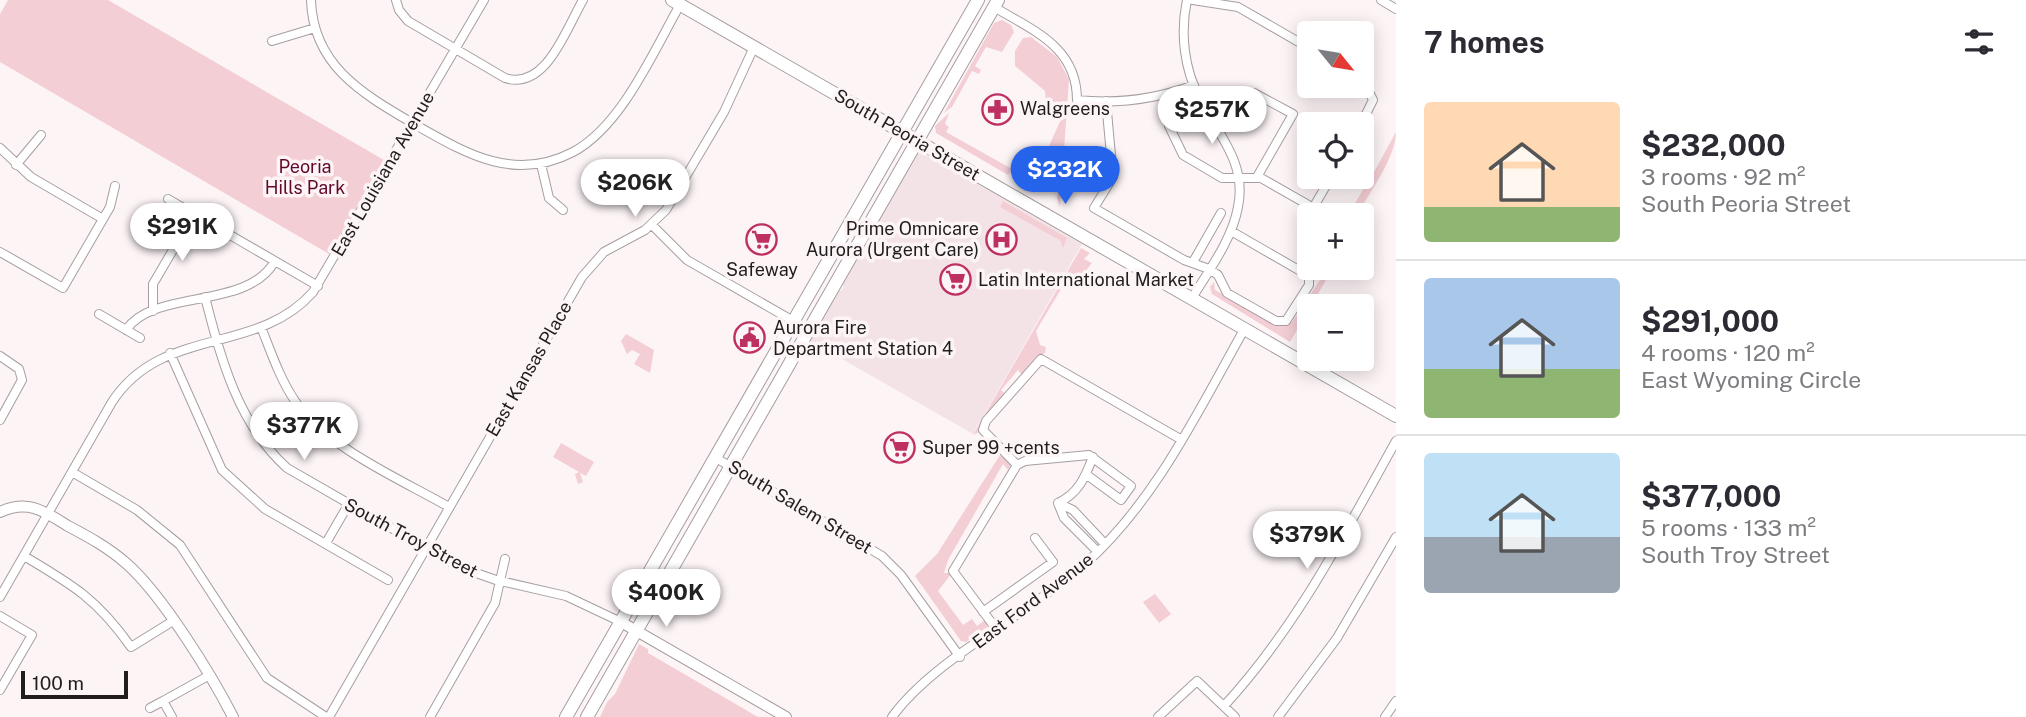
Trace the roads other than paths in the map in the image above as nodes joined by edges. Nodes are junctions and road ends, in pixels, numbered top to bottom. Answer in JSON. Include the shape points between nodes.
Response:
{"nodes":[{"id":1,"x":311,"y":0,"type":"edge"},
{"id":2,"x":396,"y":0,"type":"edge"},
{"id":3,"x":484,"y":0,"type":"edge"},
{"id":4,"x":583,"y":0,"type":"edge"},
{"id":5,"x":978,"y":0,"type":"edge"},
{"id":6,"x":1187,"y":0,"type":"edge"},
{"id":7,"x":1193,"y":0,"type":"edge"},
{"id":8,"x":678,"y":1,"type":"edge"},
{"id":9,"x":1384,"y":1,"type":"edge"},
{"id":10,"x":993,"y":2,"type":"edge"},
{"id":11,"x":1396,"y":9,"type":"edge"},
{"id":12,"x":315,"y":28,"type":"junction"},
{"id":13,"x":272,"y":41,"type":"dead end"},
{"id":14,"x":1297,"y":41,"type":"edge"},
{"id":15,"x":754,"y":47,"type":"junction"},
{"id":16,"x":456,"y":49,"type":"junction"},
{"id":17,"x":1194,"y":85,"type":"junction"},
{"id":18,"x":1165,"y":95,"type":"junction"},
{"id":19,"x":1106,"y":102,"type":"junction"},
{"id":20,"x":1212,"y":119,"type":"junction"},
{"id":21,"x":412,"y":123,"type":"junction"},
{"id":22,"x":903,"y":132,"type":"junction"},
{"id":23,"x":41,"y":135,"type":"dead end"},
{"id":24,"x":918,"y":141,"type":"junction"},
{"id":25,"x":0,"y":148,"type":"edge"},
{"id":26,"x":541,"y":164,"type":"junction"},
{"id":27,"x":16,"y":165,"type":"junction"},
{"id":28,"x":1239,"y":177,"type":"junction"},
{"id":29,"x":1257,"y":177,"type":"junction"},
{"id":30,"x":115,"y":186,"type":"dead end"},
{"id":31,"x":168,"y":199,"type":"dead end"},
{"id":32,"x":1304,"y":203,"type":"edge"},
{"id":33,"x":562,"y":210,"type":"dead end"},
{"id":34,"x":1221,"y":213,"type":"dead end"},
{"id":35,"x":194,"y":214,"type":"junction"},
{"id":36,"x":103,"y":219,"type":"junction"},
{"id":37,"x":652,"y":225,"type":"junction"},
{"id":38,"x":215,"y":226,"type":"junction"},
{"id":39,"x":1231,"y":231,"type":"junction"},
{"id":40,"x":179,"y":239,"type":"junction"},
{"id":41,"x":0,"y":252,"type":"edge"},
{"id":42,"x":275,"y":261,"type":"junction"},
{"id":43,"x":1193,"y":262,"type":"junction"},
{"id":44,"x":1209,"y":269,"type":"junction"},
{"id":45,"x":317,"y":286,"type":"junction"},
{"id":46,"x":205,"y":297,"type":"junction"},
{"id":47,"x":1192,"y":298,"type":"junction"},
{"id":48,"x":153,"y":311,"type":"junction"},
{"id":49,"x":100,"y":314,"type":"dead end"},
{"id":50,"x":794,"y":321,"type":"junction"},
{"id":51,"x":261,"y":327,"type":"junction"},
{"id":52,"x":1245,"y":328,"type":"junction"},
{"id":53,"x":126,"y":330,"type":"junction"},
{"id":54,"x":809,"y":330,"type":"junction"},
{"id":55,"x":140,"y":338,"type":"dead end"},
{"id":56,"x":216,"y":340,"type":"junction"},
{"id":57,"x":170,"y":353,"type":"junction"},
{"id":58,"x":0,"y":356,"type":"edge"},
{"id":59,"x":1396,"y":416,"type":"edge"},
{"id":60,"x":0,"y":420,"type":"edge"},
{"id":61,"x":1182,"y":440,"type":"junction"},
{"id":62,"x":1396,"y":442,"type":"edge"},
{"id":63,"x":1093,"y":457,"type":"junction"},
{"id":64,"x":716,"y":458,"type":"junction"},
{"id":65,"x":1017,"y":465,"type":"junction"},
{"id":66,"x":731,"y":466,"type":"junction"},
{"id":67,"x":72,"y":472,"type":"junction"},
{"id":68,"x":1087,"y":475,"type":"junction"},
{"id":69,"x":1058,"y":503,"type":"junction"},
{"id":70,"x":348,"y":505,"type":"junction"},
{"id":71,"x":449,"y":508,"type":"junction"},
{"id":72,"x":0,"y":512,"type":"edge"},
{"id":73,"x":48,"y":514,"type":"junction"},
{"id":74,"x":1396,"y":537,"type":"edge"},
{"id":75,"x":1035,"y":538,"type":"dead end"},
{"id":76,"x":326,"y":543,"type":"junction"},
{"id":77,"x":1105,"y":544,"type":"junction"},
{"id":78,"x":425,"y":549,"type":"junction"},
{"id":79,"x":1098,"y":552,"type":"junction"},
{"id":80,"x":24,"y":556,"type":"junction"},
{"id":81,"x":505,"y":559,"type":"dead end"},
{"id":82,"x":388,"y":580,"type":"dead end"},
{"id":83,"x":501,"y":582,"type":"junction"},
{"id":84,"x":0,"y":597,"type":"edge"},
{"id":85,"x":984,"y":612,"type":"junction"},
{"id":86,"x":0,"y":616,"type":"edge"},
{"id":87,"x":173,"y":621,"type":"junction"},
{"id":88,"x":621,"y":622,"type":"junction"},
{"id":89,"x":997,"y":630,"type":"junction"},
{"id":90,"x":636,"y":631,"type":"junction"},
{"id":91,"x":960,"y":657,"type":"junction"},
{"id":92,"x":208,"y":677,"type":"junction"},
{"id":93,"x":0,"y":690,"type":"edge"},
{"id":94,"x":163,"y":701,"type":"junction"},
{"id":95,"x":1396,"y":701,"type":"edge"},
{"id":96,"x":1224,"y":706,"type":"junction"},
{"id":97,"x":150,"y":708,"type":"dead end"},
{"id":98,"x":172,"y":717,"type":"edge"},
{"id":99,"x":233,"y":717,"type":"edge"},
{"id":100,"x":327,"y":717,"type":"edge"},
{"id":101,"x":430,"y":717,"type":"edge"},
{"id":102,"x":566,"y":717,"type":"edge"},
{"id":103,"x":587,"y":717,"type":"edge"},
{"id":104,"x":786,"y":717,"type":"edge"},
{"id":105,"x":892,"y":717,"type":"edge"},
{"id":106,"x":1158,"y":717,"type":"edge"},
{"id":107,"x":1235,"y":717,"type":"edge"},
{"id":108,"x":1278,"y":717,"type":"edge"},
{"id":109,"x":1385,"y":717,"type":"edge"}],
"edges":[{"from":1,"to":12,"type":"street"},
{"from":2,"to":16,"type":"street","via":[[408,21]]},
{"from":3,"to":16,"type":"street","name":"East Louisiana Avenue"},
{"from":4,"to":16,"type":"street","via":[[544,67],[526,79],[505,78]]},
{"from":5,"to":22,"type":"main road"},
{"from":6,"to":17,"type":"street","via":[[1184,39]]},
{"from":7,"to":14,"type":"street","via":[[1238,7]]},
{"from":8,"to":15,"type":"main road","name":"South Peoria Street"},
{"from":8,"to":26,"type":"street","via":[[609,123],[582,147]]},
{"from":9,"to":11,"type":"street"},
{"from":10,"to":19,"type":"street","via":[[1063,53],[1075,79],[1077,100]]},
{"from":10,"to":24,"type":"main road"},
{"from":12,"to":13,"type":"street"},
{"from":12,"to":21,"type":"street","via":[[324,51],[346,80]]},
{"from":15,"to":22,"type":"main road","name":"South Peoria Street"},
{"from":15,"to":37,"type":"street","name":"East Kansas Place","via":[[724,112],[671,203]]},
{"from":16,"to":21,"type":"street","name":"East Louisiana Avenue"},
{"from":17,"to":18,"type":"street"},
{"from":17,"to":20,"type":"street"},
{"from":18,"to":19,"type":"street"},
{"from":18,"to":28,"type":"street","via":[[1169,126],[1183,155],[1222,178]]},
{"from":19,"to":43,"type":"street","via":[[1113,177],[1094,208]]},
{"from":20,"to":28,"type":"street","via":[[1232,153]]},
{"from":20,"to":29,"type":"street","via":[[1254,93],[1293,114]]},
{"from":21,"to":26,"type":"street","via":[[481,160]]},
{"from":21,"to":45,"type":"street","name":"East Louisiana Avenue"},
{"from":22,"to":24,"type":"main road","name":"South Peoria Street"},
{"from":22,"to":50,"type":"main road"},
{"from":23,"to":27,"type":"street"},
{"from":24,"to":47,"type":"main road","name":"South Peoria Street"},
{"from":24,"to":54,"type":"main road"},
{"from":25,"to":27,"type":"street"},
{"from":26,"to":33,"type":"street","via":[[550,198]]},
{"from":27,"to":36,"type":"street"},
{"from":28,"to":29,"type":"street"},
{"from":28,"to":39,"type":"street","via":[[1239,206]]},
{"from":29,"to":32,"type":"street"},
{"from":30,"to":36,"type":"street"},
{"from":31,"to":35,"type":"street"},
{"from":34,"to":43,"type":"street"},
{"from":35,"to":38,"type":"street"},
{"from":35,"to":40,"type":"street"},
{"from":36,"to":41,"type":"street","via":[[63,288]]},
{"from":37,"to":50,"type":"street","via":[[688,260]]},
{"from":37,"to":71,"type":"street","name":"East Kansas Place","via":[[604,253],[586,270]]},
{"from":38,"to":40,"type":"street","via":[[192,230]]},
{"from":38,"to":42,"type":"street"},
{"from":39,"to":44,"type":"street"},
{"from":39,"to":44,"type":"street","via":[[1306,272],[1309,285],[1290,318],[1278,322],[1227,293],[1218,275]]},
{"from":40,"to":48,"type":"street","via":[[153,284]]},
{"from":42,"to":45,"type":"street"},
{"from":42,"to":46,"type":"street","via":[[255,283]]},
{"from":43,"to":44,"type":"street"},
{"from":44,"to":47,"type":"street"},
{"from":45,"to":51,"type":"street","name":"East Louisiana Avenue","via":[[296,309]]},
{"from":46,"to":48,"type":"street"},
{"from":46,"to":56,"type":"street","name":"South Troy Street"},
{"from":47,"to":52,"type":"main road","name":"South Peoria Street"},
{"from":48,"to":53,"type":"street","via":[[136,318]]},
{"from":49,"to":53,"type":"street"},
{"from":50,"to":54,"type":"street"},
{"from":50,"to":64,"type":"main road"},
{"from":51,"to":56,"type":"street","name":"East Louisiana Avenue"},
{"from":51,"to":71,"type":"street","via":[[288,389],[309,418],[339,442]]},
{"from":52,"to":59,"type":"main road","name":"South Peoria Street"},
{"from":52,"to":61,"type":"street","name":"East Ford Avenue"},
{"from":53,"to":55,"type":"street"},
{"from":54,"to":66,"type":"main road"},
{"from":56,"to":57,"type":"street","name":"East Louisiana Avenue"},
{"from":56,"to":70,"type":"street","name":"South Troy Street","via":[[248,419],[265,446],[300,477]]},
{"from":57,"to":67,"type":"street","name":"East Louisiana Avenue","via":[[144,367],[118,392]]},
{"from":57,"to":76,"type":"street","via":[[222,470],[261,506]]},
{"from":58,"to":60,"type":"street","via":[[19,369],[22,380]]},
{"from":61,"to":65,"type":"street","via":[[1041,359],[983,430]]},
{"from":61,"to":77,"type":"street","name":"East Ford Avenue","via":[[1150,490]]},
{"from":62,"to":96,"type":"street","via":[[1295,618]]},
{"from":63,"to":65,"type":"street"},
{"from":63,"to":68,"type":"street"},
{"from":63,"to":68,"type":"street","via":[[1131,486],[1121,500]]},
{"from":64,"to":66,"type":"street","name":"South Salem Street"},
{"from":64,"to":88,"type":"main road"},
{"from":65,"to":85,"type":"street","via":[[953,571]]},
{"from":66,"to":90,"type":"main road"},
{"from":66,"to":91,"type":"street","name":"South Salem Street","via":[[882,556]]},
{"from":67,"to":73,"type":"street","name":"East Louisiana Avenue"},
{"from":67,"to":100,"type":"street","via":[[137,510],[180,544],[267,678]]},
{"from":68,"to":69,"type":"street","via":[[1072,497]]},
{"from":69,"to":77,"type":"street","via":[[1073,510]]},
{"from":69,"to":79,"type":"street","via":[[1064,518]]},
{"from":70,"to":76,"type":"street"},
{"from":70,"to":78,"type":"street","name":"South Troy Street"},
{"from":71,"to":78,"type":"street","name":"East Kansas Place"},
{"from":72,"to":73,"type":"street","via":[[26,505]]},
{"from":73,"to":80,"type":"street","name":"East Louisiana Avenue"},
{"from":73,"to":87,"type":"street","via":[[120,558]]},
{"from":74,"to":108,"type":"street","via":[[1337,638]]},
{"from":75,"to":85,"type":"street","via":[[1053,562]]},
{"from":76,"to":82,"type":"street"},
{"from":77,"to":79,"type":"street","name":"East Ford Avenue"},
{"from":78,"to":83,"type":"street","name":"South Troy Street"},
{"from":78,"to":100,"type":"street","name":"East Kansas Place"},
{"from":79,"to":89,"type":"street","name":"East Ford Avenue"},
{"from":80,"to":84,"type":"street","name":"East Louisiana Avenue"},
{"from":80,"to":87,"type":"street","via":[[86,594],[131,647]]},
{"from":81,"to":83,"type":"street"},
{"from":83,"to":88,"type":"street","name":"South Troy Street","via":[[566,596]]},
{"from":83,"to":101,"type":"street","via":[[495,603]]},
{"from":85,"to":89,"type":"street"},
{"from":86,"to":93,"type":"street","via":[[32,635]]},
{"from":87,"to":92,"type":"street"},
{"from":88,"to":90,"type":"street","name":"South Troy Street"},
{"from":88,"to":102,"type":"main road"},
{"from":89,"to":91,"type":"street","name":"East Ford Avenue"},
{"from":90,"to":103,"type":"main road"},
{"from":90,"to":104,"type":"street","name":"South Troy Street"},
{"from":91,"to":105,"type":"street","name":"East Ford Avenue","via":[[922,684]]},
{"from":92,"to":94,"type":"street"},
{"from":92,"to":99,"type":"street"},
{"from":94,"to":97,"type":"street"},
{"from":94,"to":98,"type":"street"},
{"from":95,"to":109,"type":"street"},
{"from":96,"to":106,"type":"street","via":[[1197,681]]},
{"from":96,"to":107,"type":"street"}]}
